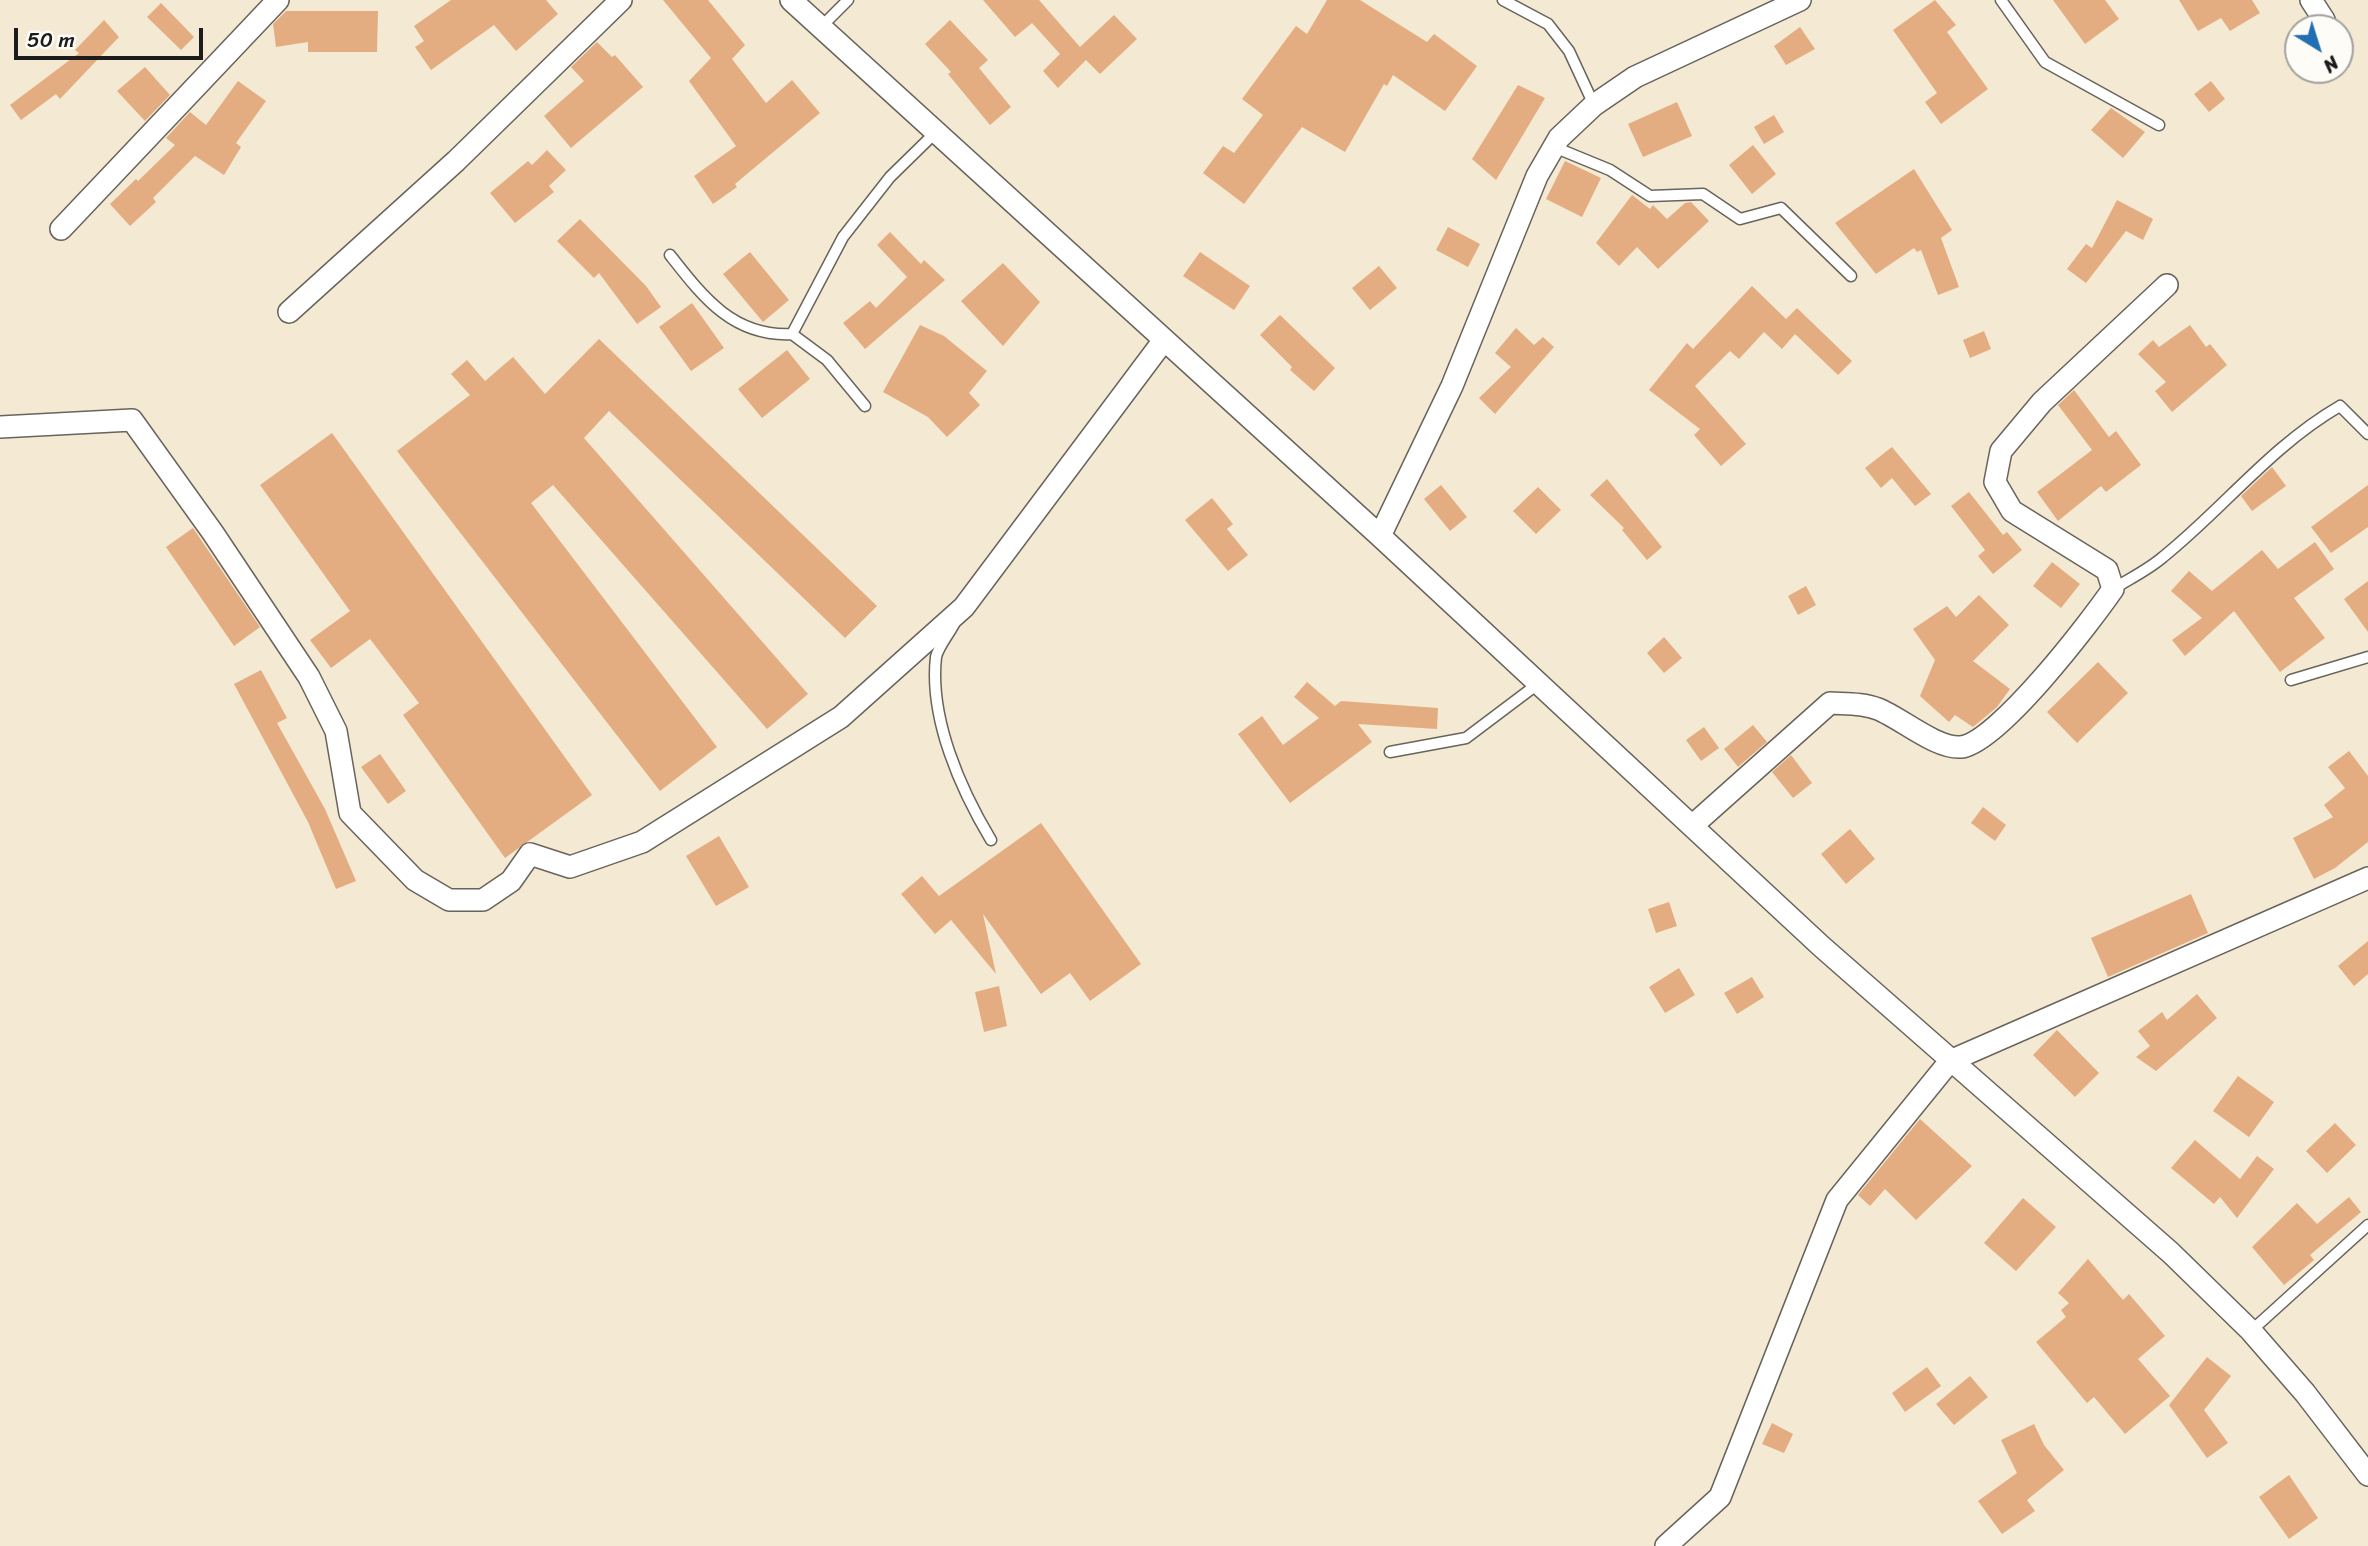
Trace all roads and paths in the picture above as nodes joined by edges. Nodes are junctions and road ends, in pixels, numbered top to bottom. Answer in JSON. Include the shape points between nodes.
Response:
{"nodes":[{"id":1,"x":278,"y":0,"type":"edge"},
{"id":2,"x":621,"y":0,"type":"edge"},
{"id":3,"x":791,"y":0,"type":"edge"},
{"id":4,"x":848,"y":0,"type":"edge"},
{"id":5,"x":1503,"y":0,"type":"edge"},
{"id":6,"x":1800,"y":0,"type":"edge"},
{"id":7,"x":2001,"y":0,"type":"edge"},
{"id":8,"x":821,"y":27,"type":"junction"},
{"id":9,"x":1594,"y":105,"type":"junction"},
{"id":10,"x":2159,"y":125,"type":"dead end"},
{"id":11,"x":936,"y":132,"type":"junction"},
{"id":12,"x":1554,"y":147,"type":"junction"},
{"id":13,"x":61,"y":229,"type":"dead end"},
{"id":14,"x":670,"y":255,"type":"dead end"},
{"id":15,"x":1851,"y":276,"type":"dead end"},
{"id":16,"x":2167,"y":285,"type":"dead end"},
{"id":17,"x":289,"y":312,"type":"dead end"},
{"id":18,"x":792,"y":334,"type":"junction"},
{"id":19,"x":1164,"y":340,"type":"junction"},
{"id":20,"x":865,"y":406,"type":"dead end"},
{"id":21,"x":0,"y":427,"type":"edge"},
{"id":22,"x":2368,"y":434,"type":"edge"},
{"id":23,"x":1380,"y":536,"type":"junction"},
{"id":24,"x":2113,"y":589,"type":"junction"},
{"id":25,"x":964,"y":607,"type":"junction"},
{"id":26,"x":2368,"y":657,"type":"edge"},
{"id":27,"x":2291,"y":680,"type":"dead end"},
{"id":28,"x":1539,"y":683,"type":"junction"},
{"id":29,"x":1390,"y":752,"type":"dead end"},
{"id":30,"x":1692,"y":826,"type":"junction"},
{"id":31,"x":991,"y":841,"type":"dead end"},
{"id":32,"x":2368,"y":878,"type":"edge"},
{"id":33,"x":1950,"y":1061,"type":"junction"},
{"id":34,"x":2368,"y":1225,"type":"edge"},
{"id":35,"x":2251,"y":1331,"type":"junction"},
{"id":36,"x":2368,"y":1475,"type":"edge"},
{"id":37,"x":1666,"y":1546,"type":"edge"}],
"edges":[{"from":1,"to":13,"type":"street"},
{"from":2,"to":17,"type":"street","via":[[456,161]]},
{"from":3,"to":8,"type":"street"},
{"from":4,"to":8,"type":"lane"},
{"from":5,"to":9,"type":"lane","via":[[1548,24],[1569,51]]},
{"from":6,"to":9,"type":"street","via":[[1664,62]]},
{"from":7,"to":10,"type":"lane","via":[[2045,62]]},
{"from":8,"to":11,"type":"street"},
{"from":9,"to":12,"type":"street"},
{"from":11,"to":18,"type":"lane","via":[[890,177],[843,237]]},
{"from":11,"to":19,"type":"street"},
{"from":12,"to":15,"type":"lane","via":[[1609,170],[1650,196],[1703,194],[1740,219],[1782,208]]},
{"from":12,"to":23,"type":"street","via":[[1537,176],[1452,386]]},
{"from":14,"to":18,"type":"lane","via":[[708,302],[742,326],[772,335]]},
{"from":16,"to":24,"type":"street","via":[[2042,402],[2001,451],[1995,482],[2012,511],[2107,570]]},
{"from":18,"to":20,"type":"lane","via":[[827,360]]},
{"from":19,"to":23,"type":"street"},
{"from":19,"to":25,"type":"street"},
{"from":21,"to":25,"type":"street","via":[[132,420],[309,677],[336,731],[350,813],[415,880],[449,900],[483,900],[510,881],[530,854],[570,867],[642,842],[842,717]]},
{"from":22,"to":24,"type":"lane","via":[[2340,406],[2310,424],[2162,558]]},
{"from":23,"to":28,"type":"street"},
{"from":24,"to":30,"type":"street","via":[[2082,634],[1978,740],[1960,747],[1936,740],[1878,709],[1830,703]]},
{"from":25,"to":31,"type":"lane","via":[[936,655],[938,695],[944,738],[957,774]]},
{"from":26,"to":27,"type":"lane"},
{"from":28,"to":29,"type":"lane","via":[[1466,738]]},
{"from":28,"to":30,"type":"street"},
{"from":30,"to":33,"type":"street"},
{"from":32,"to":33,"type":"street"},
{"from":33,"to":35,"type":"street","via":[[2171,1253]]},
{"from":33,"to":37,"type":"street","via":[[1836,1200],[1720,1497]]},
{"from":34,"to":35,"type":"lane"},
{"from":35,"to":36,"type":"street"}]}
